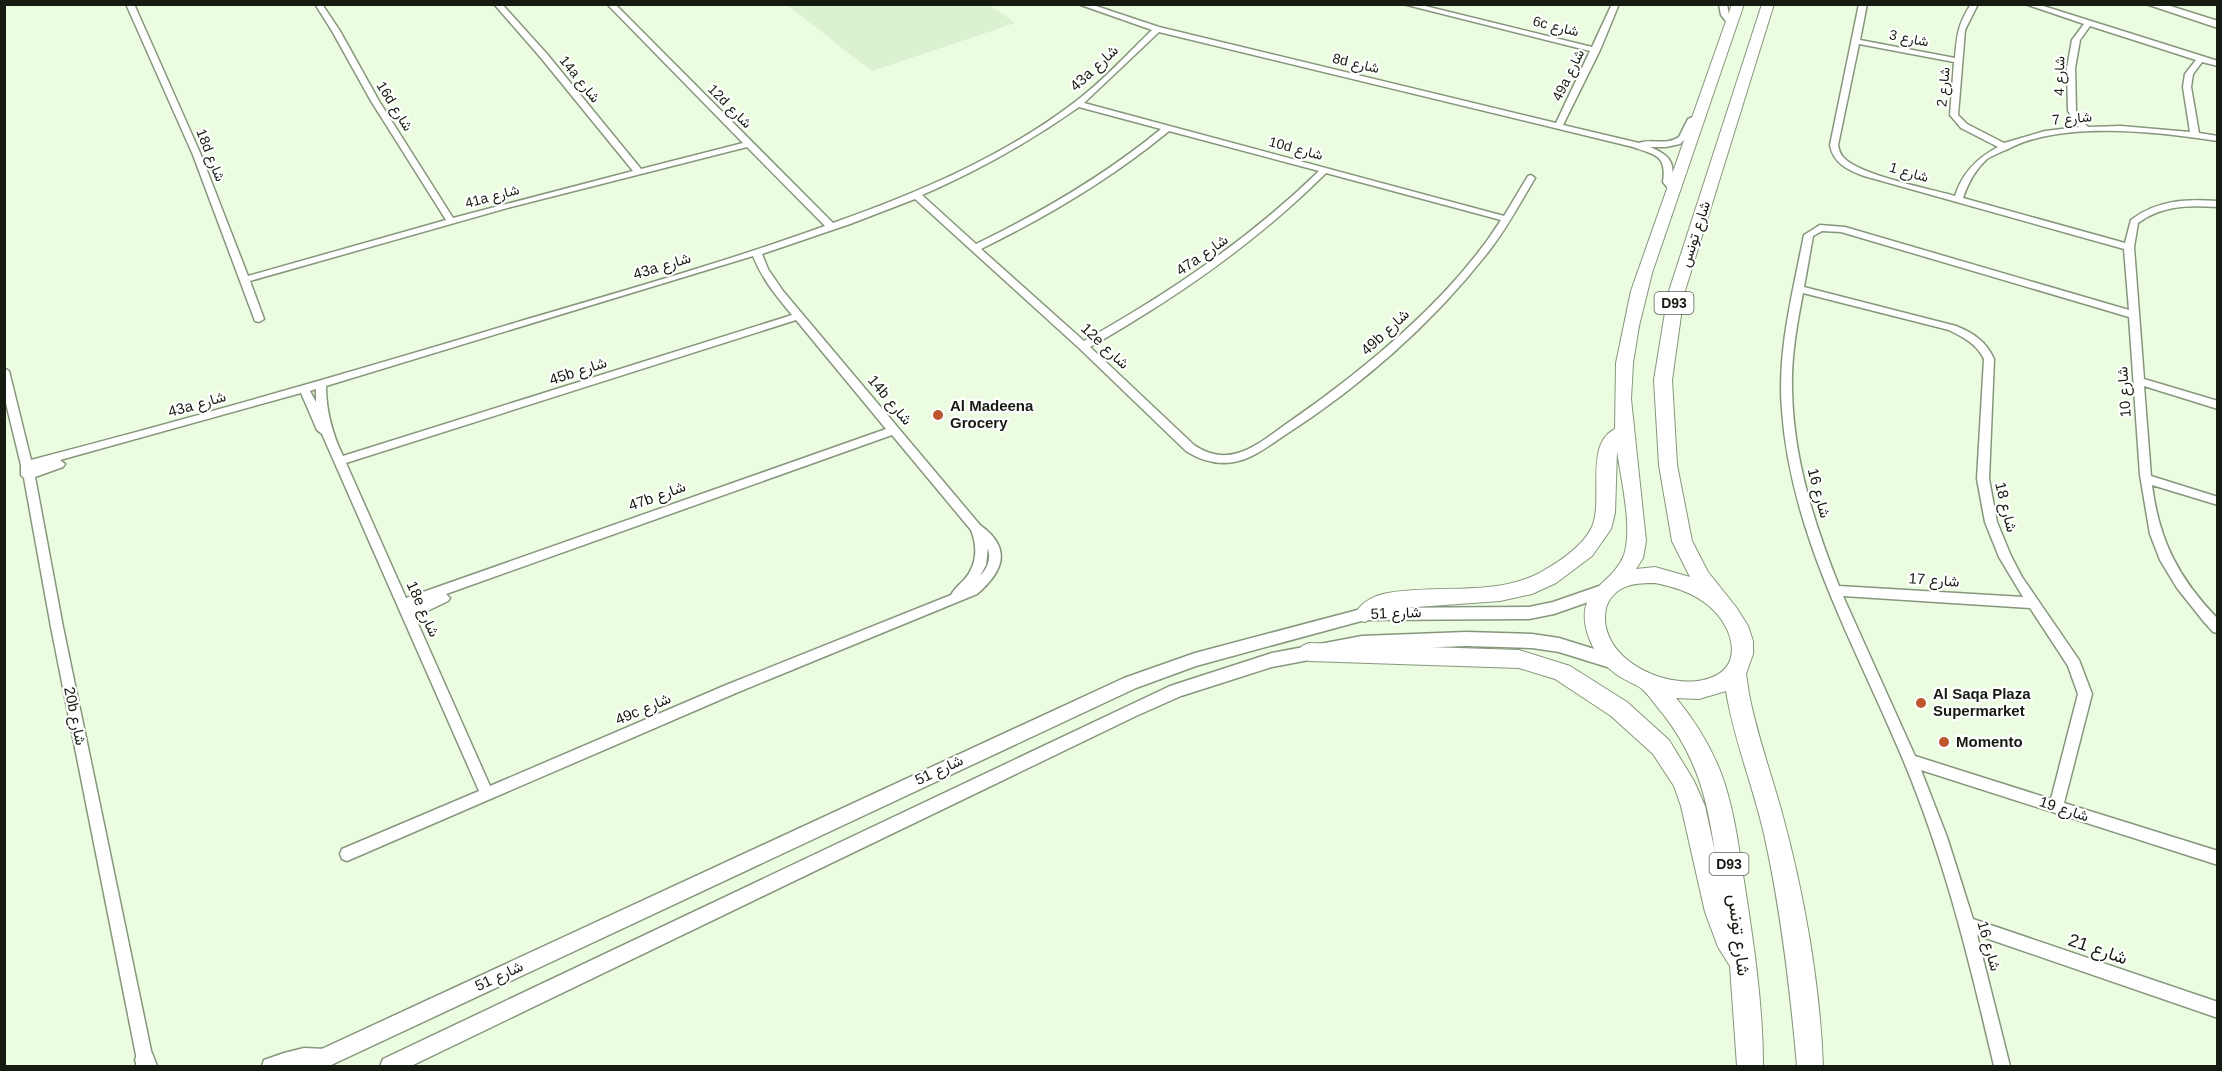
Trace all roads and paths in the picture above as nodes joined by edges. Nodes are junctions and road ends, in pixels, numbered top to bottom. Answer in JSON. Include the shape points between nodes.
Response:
{"nodes":[{"id":1,"x":130,"y":4,"type":"edge"},
{"id":2,"x":318,"y":4,"type":"edge"},
{"id":3,"x":497,"y":4,"type":"edge"},
{"id":4,"x":622,"y":4,"type":"edge"},
{"id":5,"x":1081,"y":4,"type":"edge"},
{"id":6,"x":1406,"y":4,"type":"edge"},
{"id":7,"x":1616,"y":4,"type":"edge"},
{"id":8,"x":1723,"y":4,"type":"edge"},
{"id":9,"x":1738,"y":4,"type":"edge"},
{"id":10,"x":1768,"y":4,"type":"edge"},
{"id":11,"x":1863,"y":4,"type":"edge"},
{"id":12,"x":1975,"y":4,"type":"edge"},
{"id":13,"x":2028,"y":4,"type":"edge"},
{"id":14,"x":2151,"y":4,"type":"edge"},
{"id":15,"x":2183,"y":4,"type":"edge"},
{"id":16,"x":611,"y":6,"type":"edge"},
{"id":17,"x":2217,"y":15,"type":"edge"},
{"id":18,"x":1732,"y":23,"type":"junction"},
{"id":19,"x":2089,"y":23,"type":"junction"},
{"id":20,"x":2217,"y":25,"type":"edge"},
{"id":21,"x":1157,"y":29,"type":"junction"},
{"id":22,"x":1855,"y":41,"type":"junction"},
{"id":23,"x":1596,"y":50,"type":"junction"},
{"id":24,"x":2200,"y":58,"type":"junction"},
{"id":25,"x":1959,"y":62,"type":"junction"},
{"id":26,"x":2217,"y":64,"type":"edge"},
{"id":27,"x":1078,"y":104,"type":"junction"},
{"id":28,"x":1700,"y":117,"type":"junction"},
{"id":29,"x":1559,"y":125,"type":"junction"},
{"id":30,"x":1167,"y":128,"type":"junction"},
{"id":31,"x":2085,"y":129,"type":"junction"},
{"id":32,"x":2195,"y":135,"type":"junction"},
{"id":33,"x":2217,"y":139,"type":"edge"},
{"id":34,"x":1626,"y":142,"type":"junction"},
{"id":35,"x":749,"y":144,"type":"junction"},
{"id":36,"x":2005,"y":147,"type":"junction"},
{"id":37,"x":1325,"y":170,"type":"junction"},
{"id":38,"x":639,"y":172,"type":"junction"},
{"id":39,"x":1531,"y":178,"type":"dead end"},
{"id":40,"x":1674,"y":190,"type":"junction"},
{"id":41,"x":916,"y":195,"type":"junction"},
{"id":42,"x":1958,"y":200,"type":"junction"},
{"id":43,"x":2217,"y":204,"type":"edge"},
{"id":44,"x":1506,"y":219,"type":"junction"},
{"id":45,"x":451,"y":221,"type":"junction"},
{"id":46,"x":831,"y":227,"type":"junction"},
{"id":47,"x":2129,"y":247,"type":"junction"},
{"id":48,"x":975,"y":248,"type":"junction"},
{"id":49,"x":757,"y":253,"type":"junction"},
{"id":50,"x":744,"y":256,"type":"junction"},
{"id":51,"x":244,"y":280,"type":"junction"},
{"id":52,"x":1800,"y":289,"type":"junction"},
{"id":53,"x":779,"y":293,"type":"junction"},
{"id":54,"x":796,"y":313,"type":"junction"},
{"id":55,"x":2134,"y":315,"type":"junction"},
{"id":56,"x":259,"y":319,"type":"dead end"},
{"id":57,"x":1083,"y":346,"type":"junction"},
{"id":58,"x":4,"y":371,"type":"edge"},
{"id":59,"x":2139,"y":381,"type":"junction"},
{"id":60,"x":321,"y":384,"type":"junction"},
{"id":61,"x":304,"y":389,"type":"junction"},
{"id":62,"x":2217,"y":405,"type":"edge"},
{"id":63,"x":891,"y":427,"type":"junction"},
{"id":64,"x":1624,"y":432,"type":"junction"},
{"id":65,"x":329,"y":438,"type":"junction"},
{"id":66,"x":1218,"y":459,"type":"joint"},
{"id":67,"x":341,"y":465,"type":"junction"},
{"id":68,"x":27,"y":470,"type":"junction"},
{"id":69,"x":2146,"y":479,"type":"junction"},
{"id":70,"x":2217,"y":501,"type":"edge"},
{"id":71,"x":976,"y":528,"type":"junction"},
{"id":72,"x":981,"y":567,"type":"joint"},
{"id":73,"x":994,"y":569,"type":"joint"},
{"id":74,"x":1610,"y":586,"type":"junction"},
{"id":75,"x":1833,"y":591,"type":"junction"},
{"id":76,"x":954,"y":597,"type":"junction"},
{"id":77,"x":1719,"y":602,"type":"junction"},
{"id":78,"x":2032,"y":603,"type":"junction"},
{"id":79,"x":405,"y":610,"type":"junction"},
{"id":80,"x":1365,"y":614,"type":"junction"},
{"id":81,"x":2217,"y":628,"type":"edge"},
{"id":82,"x":1309,"y":652,"type":"junction"},
{"id":83,"x":1617,"y":663,"type":"junction"},
{"id":84,"x":1735,"y":674,"type":"junction"},
{"id":85,"x":1649,"y":682,"type":"junction"},
{"id":86,"x":1911,"y":761,"type":"junction"},
{"id":87,"x":487,"y":794,"type":"junction"},
{"id":88,"x":2056,"y":806,"type":"junction"},
{"id":89,"x":347,"y":854,"type":"dead end"},
{"id":90,"x":2217,"y":858,"type":"edge"},
{"id":91,"x":1966,"y":924,"type":"junction"},
{"id":92,"x":1743,"y":963,"type":"junction"},
{"id":93,"x":2217,"y":1010,"type":"edge"},
{"id":94,"x":327,"y":1057,"type":"junction"},
{"id":95,"x":147,"y":1065,"type":"edge"},
{"id":96,"x":270,"y":1066,"type":"edge"},
{"id":97,"x":306,"y":1066,"type":"edge"},
{"id":98,"x":390,"y":1066,"type":"edge"},
{"id":99,"x":1750,"y":1066,"type":"edge"},
{"id":100,"x":1810,"y":1066,"type":"edge"},
{"id":101,"x":2002,"y":1066,"type":"edge"}],
"edges":[{"from":1,"to":51,"type":"street","name":"18d شارع","via":[[197,155]]},
{"from":2,"to":45,"type":"street","name":"16d شارع"},
{"from":3,"to":38,"type":"street","name":"14a شارع"},
{"from":4,"to":16,"type":"street"},
{"from":5,"to":21,"type":"street","name":"8d شارع"},
{"from":6,"to":23,"type":"street","name":"6c شارع"},
{"from":7,"to":23,"type":"street","name":"49a شارع"},
{"from":8,"to":18,"type":"street"},
{"from":9,"to":18,"type":"main road","number":"D93"},
{"from":10,"to":77,"type":"main road","name":"شارع تونس","number":"D93","via":[[1676,294],[1663,380],[1668,465],[1682,541],[1700,578]]},
{"from":11,"to":22,"type":"street","name":"شارع 1"},
{"from":12,"to":25,"type":"street","name":"شارع 2","via":[[1962,25]]},
{"from":13,"to":19,"type":"street"},
{"from":14,"to":20,"type":"main road"},
{"from":15,"to":17,"type":"main road"},
{"from":16,"to":35,"type":"street","name":"12d شارع"},
{"from":18,"to":28,"type":"main road","number":"D93"},
{"from":19,"to":24,"type":"street"},
{"from":19,"to":31,"type":"street","name":"شارع 4","via":[[2076,40],[2071,68],[2072,111]]},
{"from":21,"to":27,"type":"street","name":"43a شارع"},
{"from":21,"to":29,"type":"street","name":"8d شارع"},
{"from":22,"to":25,"type":"street","name":"شارع 3"},
{"from":22,"to":42,"type":"street","name":"شارع 1","via":[[1835,154],[1860,172]]},
{"from":23,"to":29,"type":"street","name":"49a شارع"},
{"from":24,"to":26,"type":"street"},
{"from":24,"to":32,"type":"street","via":[[2189,74],[2187,87]]},
{"from":25,"to":36,"type":"street","name":"شارع 2","via":[[1956,118]]},
{"from":27,"to":30,"type":"street","name":"10d شارع"},
{"from":27,"to":41,"type":"street","name":"43a شارع","via":[[1006,150]]},
{"from":28,"to":34,"type":"street","name":"8d شارع","via":[[1691,121],[1677,142]]},
{"from":28,"to":40,"type":"main road","number":"D93"},
{"from":29,"to":34,"type":"street","name":"8d شارع"},
{"from":30,"to":37,"type":"street","name":"10d شارع"},
{"from":30,"to":48,"type":"street","via":[[1107,176]]},
{"from":31,"to":32,"type":"street","name":"شارع 7"},
{"from":31,"to":36,"type":"street","name":"شارع 7","via":[[2043,135]]},
{"from":32,"to":33,"type":"street","name":"شارع 7"},
{"from":34,"to":40,"type":"street","name":"8d شارع","via":[[1666,160],[1670,170],[1667,182]]},
{"from":35,"to":38,"type":"street","name":"41a شارع"},
{"from":35,"to":46,"type":"street","name":"12d شارع"},
{"from":36,"to":42,"type":"street","name":"شارع 7","via":[[1966,177]]},
{"from":37,"to":44,"type":"street","name":"10d شارع"},
{"from":37,"to":57,"type":"street","name":"47a شارع","via":[[1267,226],[1228,256]]},
{"from":38,"to":45,"type":"street","name":"41a شارع"},
{"from":39,"to":44,"type":"street","name":"49b شارع"},
{"from":40,"to":64,"type":"main road","number":"D93","via":[[1634,311],[1623,386]]},
{"from":41,"to":46,"type":"street","name":"43a شارع"},
{"from":41,"to":48,"type":"street","name":"12e شارع"},
{"from":42,"to":47,"type":"street","name":"شارع 1"},
{"from":43,"to":47,"type":"street","name":"شارع 10","via":[[2176,204],[2151,210],[2134,222]]},
{"from":44,"to":66,"type":"street","name":"49b شارع","via":[[1456,284],[1378,359],[1308,415],[1256,448],[1242,456]]},
{"from":45,"to":51,"type":"street","name":"41a شارع"},
{"from":46,"to":49,"type":"street","name":"43a شارع"},
{"from":47,"to":55,"type":"street","name":"شارع 10"},
{"from":48,"to":57,"type":"street","name":"12e شارع"},
{"from":49,"to":50,"type":"street","name":"43a شارع"},
{"from":49,"to":53,"type":"street","name":"14b شارع"},
{"from":50,"to":53,"type":"street","name":"14b شارع"},
{"from":50,"to":60,"type":"street","name":"43a شارع"},
{"from":51,"to":56,"type":"street","name":"18d شارع"},
{"from":52,"to":55,"type":"street","name":"شارع 16","via":[[1809,235],[1830,227]]},
{"from":52,"to":75,"type":"street","name":"شارع 16","via":[[1786,379],[1789,434],[1803,501]]},
{"from":52,"to":78,"type":"street","name":"شارع 18","via":[[1952,328],[1983,348],[1989,358],[1985,498],[1997,539]]},
{"from":53,"to":54,"type":"street","name":"14b شارع"},
{"from":54,"to":63,"type":"street","name":"14b شارع"},
{"from":54,"to":67,"type":"street","name":"45b شارع","via":[[737,336]]},
{"from":55,"to":59,"type":"street","name":"شارع 10"},
{"from":57,"to":66,"type":"street","name":"12e شارع","via":[[1190,448]]},
{"from":58,"to":68,"type":"street","name":"20b شارع"},
{"from":59,"to":62,"type":"street"},
{"from":59,"to":69,"type":"street","name":"شارع 10"},
{"from":60,"to":61,"type":"street","name":"43a شارع"},
{"from":60,"to":65,"type":"street","name":"18e شارع","via":[[321,407]]},
{"from":61,"to":65,"type":"street","name":"18e شارع"},
{"from":61,"to":68,"type":"street","name":"43a شارع"},
{"from":63,"to":71,"type":"street","name":"14b شارع"},
{"from":63,"to":79,"type":"street","name":"47b شارع","via":[[494,573]]},
{"from":64,"to":74,"type":"main road","number":"D93","via":[[1636,541],[1628,567]]},
{"from":64,"to":80,"type":"main road","via":[[1608,446],[1601,529],[1585,551],[1549,577],[1526,588],[1500,593],[1388,601]]},
{"from":65,"to":67,"type":"street","name":"18e شارع"},
{"from":67,"to":79,"type":"street","name":"18e شارع"},
{"from":68,"to":95,"type":"street","name":"20b شارع"},
{"from":69,"to":70,"type":"street"},
{"from":69,"to":81,"type":"street","name":"شارع 10","via":[[2162,551],[2182,586]]},
{"from":71,"to":72,"type":"street","name":"14b شارع","via":[[982,543]]},
{"from":71,"to":73,"type":"street","name":"14b شارع","via":[[992,543]]},
{"from":72,"to":76,"type":"street","name":"49c شارع"},
{"from":73,"to":76,"type":"street","name":"49c شارع","via":[[974,591]]},
{"from":74,"to":77,"type":"main road","via":[[1634,576],[1655,575],[1689,584]]},
{"from":74,"to":80,"type":"street","name":"شارع 51","via":[[1529,614]]},
{"from":74,"to":83,"type":"main road","via":[[1597,601],[1594,615],[1603,645]]},
{"from":75,"to":78,"type":"street","name":"شارع 17"},
{"from":75,"to":86,"type":"street","name":"شارع 16"},
{"from":76,"to":87,"type":"street","name":"49c شارع"},
{"from":77,"to":84,"type":"main road","via":[[1743,639],[1743,658]]},
{"from":78,"to":88,"type":"street","name":"شارع 18","via":[[2074,664],[2085,694]]},
{"from":79,"to":87,"type":"street","name":"18e شارع"},
{"from":80,"to":94,"type":"street","name":"شارع 51","via":[[1218,653],[1098,697]]},
{"from":82,"to":83,"type":"street","name":"شارع 51","via":[[1414,639],[1532,641]]},
{"from":82,"to":92,"type":"main road","via":[[1519,659],[1562,672],[1619,709],[1656,741],[1683,781],[1693,806],[1717,912]]},
{"from":82,"to":98,"type":"street","name":"شارع 51","via":[[1272,660],[1130,711]]},
{"from":83,"to":85,"type":"main road"},
{"from":84,"to":85,"type":"main road","via":[[1723,683],[1698,690]]},
{"from":84,"to":100,"type":"main road","via":[[1743,721],[1762,781],[1787,889]]},
{"from":85,"to":92,"type":"main road","name":"شارع تونس","number":"D93","via":[[1681,720],[1713,782],[1722,816]]},
{"from":86,"to":88,"type":"street","name":"شارع 19"},
{"from":86,"to":91,"type":"street","name":"شارع 16"},
{"from":87,"to":89,"type":"street","name":"49c شارع"},
{"from":88,"to":90,"type":"street","name":"شارع 19"},
{"from":91,"to":93,"type":"street","name":"شارع 21"},
{"from":91,"to":101,"type":"street","name":"شارع 16"},
{"from":92,"to":99,"type":"main road","name":"شارع تونس","number":"D93"},
{"from":94,"to":96,"type":"street","via":[[297,1056]]},
{"from":94,"to":97,"type":"street","name":"شارع 51"}]}
